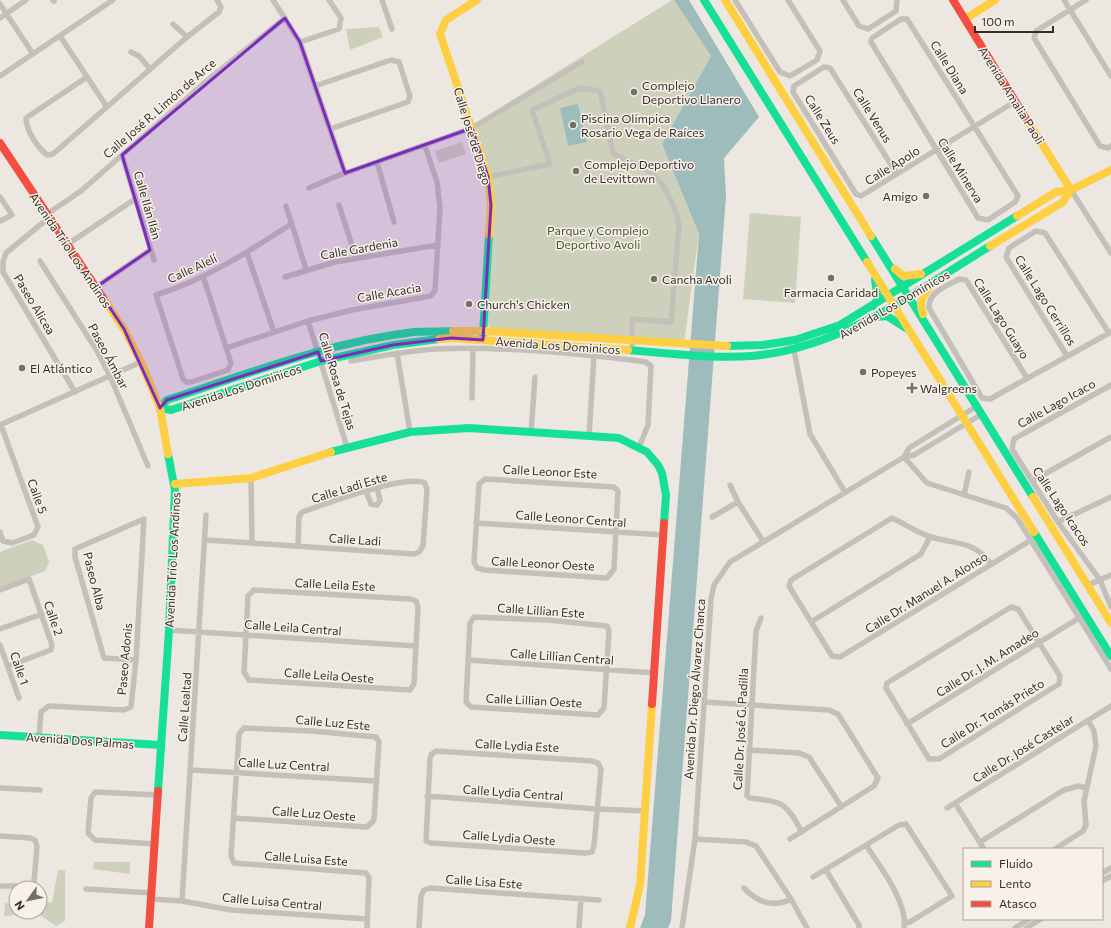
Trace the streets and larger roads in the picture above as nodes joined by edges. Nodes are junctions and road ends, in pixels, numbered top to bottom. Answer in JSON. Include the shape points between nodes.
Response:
{"nodes":[{"id":1,"x":26,"y":0,"type":"edge"},
{"id":2,"x":113,"y":0,"type":"edge"},
{"id":3,"x":217,"y":0,"type":"edge"},
{"id":4,"x":273,"y":0,"type":"edge"},
{"id":5,"x":329,"y":0,"type":"edge"},
{"id":6,"x":477,"y":0,"type":"edge"},
{"id":7,"x":704,"y":0,"type":"edge"},
{"id":8,"x":725,"y":0,"type":"edge"},
{"id":9,"x":735,"y":0,"type":"edge"},
{"id":10,"x":788,"y":0,"type":"edge"},
{"id":11,"x":843,"y":0,"type":"edge"},
{"id":12,"x":897,"y":0,"type":"edge"},
{"id":13,"x":953,"y":0,"type":"edge"},
{"id":14,"x":995,"y":0,"type":"edge"},
{"id":15,"x":1064,"y":0,"type":"edge"},
{"id":16,"x":1086,"y":0,"type":"edge"},
{"id":17,"x":385,"y":1,"type":"edge"},
{"id":18,"x":0,"y":4,"type":"edge"},
{"id":19,"x":1070,"y":10,"type":"junction"},
{"id":20,"x":6,"y":14,"type":"junction"},
{"id":21,"x":0,"y":18,"type":"edge"},
{"id":22,"x":285,"y":18,"type":"junction"},
{"id":23,"x":965,"y":18,"type":"junction"},
{"id":24,"x":174,"y":24,"type":"dead end"},
{"id":25,"x":392,"y":29,"type":"dead end"},
{"id":26,"x":60,"y":36,"type":"junction"},
{"id":27,"x":187,"y":37,"type":"junction"},
{"id":28,"x":300,"y":42,"type":"junction"},
{"id":29,"x":871,"y":42,"type":"joint"},
{"id":30,"x":131,"y":52,"type":"dead end"},
{"id":31,"x":33,"y":54,"type":"junction"},
{"id":32,"x":582,"y":62,"type":"dead end"},
{"id":33,"x":830,"y":68,"type":"joint"},
{"id":34,"x":150,"y":69,"type":"junction"},
{"id":35,"x":0,"y":76,"type":"edge"},
{"id":36,"x":1111,"y":76,"type":"edge"},
{"id":37,"x":87,"y":77,"type":"junction"},
{"id":38,"x":315,"y":86,"type":"junction"},
{"id":39,"x":1016,"y":101,"type":"junction"},
{"id":40,"x":107,"y":107,"type":"junction"},
{"id":41,"x":975,"y":126,"type":"junction"},
{"id":42,"x":472,"y":128,"type":"junction"},
{"id":43,"x":330,"y":129,"type":"junction"},
{"id":44,"x":0,"y":143,"type":"edge"},
{"id":45,"x":425,"y":146,"type":"junction"},
{"id":46,"x":1111,"y":146,"type":"edge"},
{"id":47,"x":936,"y":150,"type":"junction"},
{"id":48,"x":122,"y":155,"type":"junction"},
{"id":49,"x":377,"y":162,"type":"junction"},
{"id":50,"x":1111,"y":170,"type":"edge"},
{"id":51,"x":345,"y":173,"type":"junction"},
{"id":52,"x":897,"y":174,"type":"junction"},
{"id":53,"x":488,"y":178,"type":"junction"},
{"id":54,"x":309,"y":188,"type":"dead end"},
{"id":55,"x":1071,"y":190,"type":"junction"},
{"id":56,"x":861,"y":196,"type":"joint"},
{"id":57,"x":0,"y":197,"type":"edge"},
{"id":58,"x":135,"y":199,"type":"junction"},
{"id":59,"x":339,"y":204,"type":"dead end"},
{"id":60,"x":286,"y":206,"type":"dead end"},
{"id":61,"x":49,"y":216,"type":"junction"},
{"id":62,"x":0,"y":221,"type":"edge"},
{"id":63,"x":394,"y":222,"type":"dead end"},
{"id":64,"x":291,"y":224,"type":"junction"},
{"id":65,"x":68,"y":244,"type":"junction"},
{"id":66,"x":438,"y":245,"type":"junction"},
{"id":67,"x":150,"y":250,"type":"junction"},
{"id":68,"x":247,"y":253,"type":"junction"},
{"id":69,"x":1111,"y":253,"type":"edge"},
{"id":70,"x":356,"y":258,"type":"junction"},
{"id":71,"x":154,"y":260,"type":"dead end"},
{"id":72,"x":40,"y":261,"type":"dead end"},
{"id":73,"x":889,"y":264,"type":"junction"},
{"id":74,"x":306,"y":269,"type":"junction"},
{"id":75,"x":872,"y":269,"type":"junction"},
{"id":76,"x":2,"y":272,"type":"edge"},
{"id":77,"x":929,"y":272,"type":"junction"},
{"id":78,"x":203,"y":276,"type":"junction"},
{"id":79,"x":285,"y":277,"type":"dead end"},
{"id":80,"x":939,"y":278,"type":"junction"},
{"id":81,"x":96,"y":286,"type":"junction"},
{"id":82,"x":904,"y":288,"type":"junction"},
{"id":83,"x":909,"y":296,"type":"junction"},
{"id":84,"x":889,"y":297,"type":"junction"},
{"id":85,"x":894,"y":305,"type":"junction"},
{"id":86,"x":872,"y":307,"type":"junction"},
{"id":87,"x":873,"y":318,"type":"junction"},
{"id":88,"x":308,"y":321,"type":"junction"},
{"id":89,"x":927,"y":326,"type":"junction"},
{"id":90,"x":909,"y":330,"type":"junction"},
{"id":91,"x":484,"y":331,"type":"junction"},
{"id":92,"x":274,"y":332,"type":"junction"},
{"id":93,"x":1110,"y":333,"type":"edge"},
{"id":94,"x":483,"y":340,"type":"junction"},
{"id":95,"x":632,"y":340,"type":"junction"},
{"id":96,"x":226,"y":348,"type":"junction"},
{"id":97,"x":473,"y":349,"type":"junction"},
{"id":98,"x":632,"y":350,"type":"junction"},
{"id":99,"x":794,"y":350,"type":"junction"},
{"id":100,"x":318,"y":352,"type":"junction"},
{"id":101,"x":397,"y":353,"type":"junction"},
{"id":102,"x":594,"y":355,"type":"junction"},
{"id":103,"x":1067,"y":356,"type":"junction"},
{"id":104,"x":321,"y":361,"type":"junction"},
{"id":105,"x":141,"y":362,"type":"junction"},
{"id":106,"x":351,"y":362,"type":"dead end"},
{"id":107,"x":110,"y":376,"type":"junction"},
{"id":108,"x":535,"y":377,"type":"dead end"},
{"id":109,"x":1027,"y":378,"type":"junction"},
{"id":110,"x":1111,"y":385,"type":"edge"},
{"id":111,"x":75,"y":392,"type":"junction"},
{"id":112,"x":472,"y":398,"type":"dead end"},
{"id":113,"x":977,"y":406,"type":"junction"},
{"id":114,"x":160,"y":408,"type":"junction"},
{"id":115,"x":982,"y":414,"type":"junction"},
{"id":116,"x":962,"y":415,"type":"junction"},
{"id":117,"x":967,"y":424,"type":"junction"},
{"id":118,"x":0,"y":425,"type":"edge"},
{"id":119,"x":410,"y":432,"type":"junction"},
{"id":120,"x":531,"y":433,"type":"junction"},
{"id":121,"x":589,"y":436,"type":"junction"},
{"id":122,"x":1111,"y":437,"type":"edge"},
{"id":123,"x":1012,"y":441,"type":"joint"},
{"id":124,"x":640,"y":445,"type":"junction"},
{"id":125,"x":347,"y":447,"type":"junction"},
{"id":126,"x":904,"y":457,"type":"junction"},
{"id":127,"x":148,"y":466,"type":"dead end"},
{"id":128,"x":969,"y":472,"type":"dead end"},
{"id":129,"x":251,"y":478,"type":"junction"},
{"id":130,"x":412,"y":481,"type":"joint"},
{"id":131,"x":1032,"y":481,"type":"junction"},
{"id":132,"x":175,"y":484,"type":"junction"},
{"id":133,"x":730,"y":485,"type":"dead end"},
{"id":134,"x":377,"y":488,"type":"junction"},
{"id":135,"x":366,"y":491,"type":"junction"},
{"id":136,"x":845,"y":492,"type":"junction"},
{"id":137,"x":964,"y":495,"type":"junction"},
{"id":138,"x":1111,"y":497,"type":"edge"},
{"id":139,"x":738,"y":502,"type":"junction"},
{"id":140,"x":206,"y":515,"type":"dead end"},
{"id":141,"x":712,"y":517,"type":"dead end"},
{"id":142,"x":144,"y":519,"type":"joint"},
{"id":143,"x":1058,"y":522,"type":"junction"},
{"id":144,"x":476,"y":523,"type":"junction"},
{"id":145,"x":0,"y":532,"type":"edge"},
{"id":146,"x":616,"y":532,"type":"junction"},
{"id":147,"x":664,"y":535,"type":"junction"},
{"id":148,"x":930,"y":537,"type":"junction"},
{"id":149,"x":206,"y":540,"type":"junction"},
{"id":150,"x":1031,"y":540,"type":"junction"},
{"id":151,"x":763,"y":541,"type":"junction"},
{"id":152,"x":252,"y":543,"type":"junction"},
{"id":153,"x":298,"y":546,"type":"junction"},
{"id":154,"x":991,"y":564,"type":"junction"},
{"id":155,"x":1111,"y":575,"type":"edge"},
{"id":156,"x":1100,"y":580,"type":"junction"},
{"id":157,"x":1088,"y":586,"type":"junction"},
{"id":158,"x":0,"y":590,"type":"edge"},
{"id":159,"x":1111,"y":607,"type":"edge"},
{"id":160,"x":42,"y":614,"type":"junction"},
{"id":161,"x":761,"y":618,"type":"dead end"},
{"id":162,"x":1079,"y":618,"type":"junction"},
{"id":163,"x":811,"y":622,"type":"junction"},
{"id":164,"x":1111,"y":623,"type":"edge"},
{"id":165,"x":0,"y":629,"type":"edge"},
{"id":166,"x":169,"y":630,"type":"junction"},
{"id":167,"x":200,"y":632,"type":"junction"},
{"id":168,"x":246,"y":635,"type":"junction"},
{"id":169,"x":1039,"y":643,"type":"junction"},
{"id":170,"x":0,"y":645,"type":"edge"},
{"id":171,"x":416,"y":646,"type":"junction"},
{"id":172,"x":1111,"y":656,"type":"edge"},
{"id":173,"x":136,"y":660,"type":"junction"},
{"id":174,"x":468,"y":660,"type":"junction"},
{"id":175,"x":8,"y":666,"type":"junction"},
{"id":176,"x":1111,"y":669,"type":"edge"},
{"id":177,"x":607,"y":670,"type":"junction"},
{"id":178,"x":655,"y":673,"type":"junction"},
{"id":179,"x":19,"y":698,"type":"dead end"},
{"id":180,"x":704,"y":702,"type":"junction"},
{"id":181,"x":752,"y":704,"type":"junction"},
{"id":182,"x":1111,"y":706,"type":"edge"},
{"id":183,"x":1088,"y":720,"type":"junction"},
{"id":184,"x":907,"y":724,"type":"junction"},
{"id":185,"x":0,"y":735,"type":"edge"},
{"id":186,"x":39,"y":737,"type":"junction"},
{"id":187,"x":160,"y":745,"type":"junction"},
{"id":188,"x":749,"y":750,"type":"junction"},
{"id":189,"x":191,"y":770,"type":"junction"},
{"id":190,"x":237,"y":772,"type":"junction"},
{"id":191,"x":376,"y":781,"type":"junction"},
{"id":192,"x":0,"y":788,"type":"edge"},
{"id":193,"x":1086,"y":788,"type":"junction"},
{"id":194,"x":40,"y":790,"type":"dead end"},
{"id":195,"x":158,"y":796,"type":"junction"},
{"id":196,"x":427,"y":796,"type":"junction"},
{"id":197,"x":955,"y":803,"type":"junction"},
{"id":198,"x":840,"y":806,"type":"junction"},
{"id":199,"x":947,"y":808,"type":"dead end"},
{"id":200,"x":597,"y":809,"type":"junction"},
{"id":201,"x":646,"y":810,"type":"junction"},
{"id":202,"x":234,"y":818,"type":"junction"},
{"id":203,"x":802,"y":832,"type":"junction"},
{"id":204,"x":0,"y":836,"type":"edge"},
{"id":205,"x":695,"y":839,"type":"junction"},
{"id":206,"x":790,"y":839,"type":"dead end"},
{"id":207,"x":980,"y":842,"type":"junction"},
{"id":208,"x":155,"y":844,"type":"junction"},
{"id":209,"x":866,"y":845,"type":"junction"},
{"id":210,"x":983,"y":848,"type":"edge"},
{"id":211,"x":1057,"y":848,"type":"edge"},
{"id":212,"x":826,"y":870,"type":"junction"},
{"id":213,"x":813,"y":877,"type":"dead end"},
{"id":214,"x":0,"y":886,"type":"edge"},
{"id":215,"x":744,"y":888,"type":"dead end"},
{"id":216,"x":86,"y":889,"type":"dead end"},
{"id":217,"x":152,"y":896,"type":"junction"},
{"id":218,"x":581,"y":898,"type":"junction"},
{"id":219,"x":792,"y":898,"type":"junction"},
{"id":220,"x":182,"y":900,"type":"junction"},
{"id":221,"x":599,"y":900,"type":"dead end"},
{"id":222,"x":368,"y":919,"type":"junction"},
{"id":223,"x":1033,"y":922,"type":"edge"},
{"id":224,"x":905,"y":925,"type":"edge"},
{"id":225,"x":683,"y":927,"type":"edge"},
{"id":226,"x":150,"y":928,"type":"edge"},
{"id":227,"x":367,"y":928,"type":"edge"},
{"id":228,"x":419,"y":928,"type":"edge"},
{"id":229,"x":579,"y":928,"type":"edge"},
{"id":230,"x":630,"y":928,"type":"edge"},
{"id":231,"x":690,"y":928,"type":"edge"},
{"id":232,"x":807,"y":928,"type":"edge"},
{"id":233,"x":859,"y":928,"type":"edge"},
{"id":234,"x":1015,"y":928,"type":"edge"},
{"id":235,"x":1026,"y":928,"type":"edge"}],
"edges":[{"from":1,"to":20,"type":"street"},
{"from":2,"to":26,"type":"street"},
{"from":3,"to":27,"type":"street","via":[[221,7],[219,12]]},
{"from":4,"to":22,"type":"street"},
{"from":5,"to":28,"type":"street","via":[[341,18],[339,28]]},
{"from":6,"to":42,"type":"street","name":"Calle José de Diego","via":[[446,20],[440,34]]},
{"from":7,"to":75,"type":"street"},
{"from":8,"to":73,"type":"street"},
{"from":9,"to":10,"type":"street","via":[[780,72],[790,76],[818,60],[820,51]]},
{"from":11,"to":12,"type":"street","via":[[859,26],[868,29],[896,11]]},
{"from":13,"to":23,"type":"street","name":"Avenida Amalia Paoli"},
{"from":14,"to":23,"type":"street"},
{"from":15,"to":19,"type":"street"},
{"from":16,"to":19,"type":"street"},
{"from":17,"to":25,"type":"street"},
{"from":18,"to":20,"type":"street"},
{"from":19,"to":36,"type":"street"},
{"from":19,"to":46,"type":"street","via":[[1036,31],[1034,38],[1100,146]]},
{"from":20,"to":21,"type":"street"},
{"from":20,"to":31,"type":"street"},
{"from":22,"to":28,"type":"street"},
{"from":22,"to":48,"type":"street","name":"Calle José R. Limón de Arce","via":[[203,84]]},
{"from":23,"to":39,"type":"street","name":"Avenida Amalia Paoli"},
{"from":24,"to":27,"type":"street"},
{"from":26,"to":31,"type":"street"},
{"from":26,"to":37,"type":"street"},
{"from":27,"to":34,"type":"street"},
{"from":28,"to":38,"type":"street"},
{"from":29,"to":41,"type":"street","name":"Calle Diana","via":[[872,38],[888,27],[901,19],[906,19]]},
{"from":29,"to":47,"type":"street","name":"Calle Minerva"},
{"from":30,"to":34,"type":"street","via":[[139,56]]},
{"from":31,"to":35,"type":"street"},
{"from":32,"to":42,"type":"street"},
{"from":33,"to":52,"type":"street","name":"Calle Venus"},
{"from":33,"to":56,"type":"street","name":"Calle Zeus","via":[[824,67],[807,77],[794,86],[793,92],[856,194]]},
{"from":34,"to":40,"type":"street"},
{"from":37,"to":40,"type":"street"},
{"from":37,"to":40,"type":"street","via":[[26,118],[26,126],[43,151],[47,155],[53,154]]},
{"from":38,"to":43,"type":"street"},
{"from":38,"to":43,"type":"street","via":[[391,60],[399,62],[410,96],[408,102]]},
{"from":39,"to":41,"type":"street","name":"Calle Apolo"},
{"from":39,"to":55,"type":"street","name":"Avenida Amalia Paoli"},
{"from":41,"to":47,"type":"street","name":"Calle Apolo"},
{"from":41,"to":47,"type":"street","name":"Calle Minerva","via":[[1018,196],[1015,202],[988,220],[978,218]]},
{"from":42,"to":45,"type":"street"},
{"from":42,"to":53,"type":"street","name":"Calle José de Diego"},
{"from":43,"to":51,"type":"street"},
{"from":44,"to":61,"type":"street","name":"Avenida Trío Los Andinos"},
{"from":45,"to":49,"type":"street"},
{"from":45,"to":66,"type":"street","name":"Calle Acacia","via":[[438,188]]},
{"from":47,"to":52,"type":"street","name":"Calle Apolo"},
{"from":48,"to":58,"type":"street","name":"Calle Ilán Ilán"},
{"from":48,"to":61,"type":"street","name":"Calle José R. Limón de Arce","via":[[81,191],[53,210]]},
{"from":49,"to":51,"type":"street"},
{"from":49,"to":63,"type":"street"},
{"from":50,"to":55,"type":"street","name":"Avenida Los Dominicos"},
{"from":51,"to":54,"type":"street"},
{"from":52,"to":56,"type":"street","name":"Calle Apolo"},
{"from":53,"to":91,"type":"street","name":"Calle José de Diego","via":[[491,205]]},
{"from":53,"to":95,"type":"street","via":[[550,164],[532,110],[580,88],[600,91],[613,153],[654,175],[668,195],[678,218],[671,322],[632,319]]},
{"from":55,"to":69,"type":"street"},
{"from":55,"to":77,"type":"street","name":"Avenida Los Dominicos","via":[[1056,192]]},
{"from":55,"to":80,"type":"street","name":"Avenida Los Dominicos","via":[[1063,202]]},
{"from":57,"to":62,"type":"street","via":[[12,215]]},
{"from":58,"to":65,"type":"street"},
{"from":58,"to":67,"type":"street","name":"Calle Ilán Ilán"},
{"from":59,"to":70,"type":"street"},
{"from":60,"to":64,"type":"street"},
{"from":61,"to":65,"type":"street","name":"Avenida Trío Los Andinos"},
{"from":61,"to":76,"type":"street","name":"Paseo Alicea","via":[[6,253]]},
{"from":64,"to":68,"type":"street","name":"Calle Alelí"},
{"from":64,"to":74,"type":"street"},
{"from":65,"to":81,"type":"street","name":"Avenida Trío Los Andinos"},
{"from":66,"to":70,"type":"street","name":"Calle Gardenia"},
{"from":66,"to":88,"type":"street","name":"Calle Acacia","via":[[435,290],[431,296],[352,310]]},
{"from":67,"to":71,"type":"street","name":"Calle Ilán Ilán"},
{"from":67,"to":81,"type":"street"},
{"from":68,"to":78,"type":"street","name":"Calle Alelí"},
{"from":68,"to":92,"type":"street"},
{"from":70,"to":74,"type":"street","name":"Calle Gardenia"},
{"from":72,"to":107,"type":"street","name":"Paseo Ámbar"},
{"from":73,"to":77,"type":"street","via":[[903,276]]},
{"from":73,"to":82,"type":"street"},
{"from":74,"to":79,"type":"street","name":"Calle Gardenia"},
{"from":75,"to":84,"type":"street"},
{"from":75,"to":86,"type":"street","via":[[878,299]]},
{"from":76,"to":111,"type":"street","name":"Paseo Alicea"},
{"from":77,"to":82,"type":"street","name":"Avenida Los Dominicos"},
{"from":78,"to":96,"type":"street"},
{"from":78,"to":96,"type":"street","name":"Calle Alelí","via":[[156,295],[183,379],[191,382],[228,370],[231,363]]},
{"from":80,"to":83,"type":"street","name":"Avenida Los Dominicos"},
{"from":80,"to":89,"type":"street","via":[[921,297],[920,307]]},
{"from":81,"to":105,"type":"street","name":"Avenida Trío Los Andinos","via":[[124,329]]},
{"from":82,"to":83,"type":"street"},
{"from":82,"to":84,"type":"street","name":"Avenida Los Dominicos"},
{"from":83,"to":85,"type":"street","name":"Avenida Los Dominicos"},
{"from":83,"to":89,"type":"street"},
{"from":84,"to":85,"type":"street"},
{"from":84,"to":86,"type":"street","name":"Avenida Los Dominicos"},
{"from":85,"to":87,"type":"street","name":"Avenida Los Dominicos"},
{"from":85,"to":90,"type":"street"},
{"from":86,"to":95,"type":"street","name":"Avenida Los Dominicos","via":[[834,329],[792,342],[761,346],[729,346]]},
{"from":87,"to":90,"type":"street","via":[[887,316]]},
{"from":87,"to":99,"type":"street","name":"Avenida Los Dominicos","via":[[830,340]]},
{"from":88,"to":92,"type":"street","name":"Calle Acacia"},
{"from":88,"to":100,"type":"street","name":"Calle Rosa de Tejas"},
{"from":89,"to":113,"type":"street"},
{"from":90,"to":116,"type":"street"},
{"from":91,"to":94,"type":"street","name":"Calle José de Diego"},
{"from":91,"to":95,"type":"street","name":"Avenida Los Dominicos"},
{"from":91,"to":100,"type":"street","name":"Avenida Los Dominicos","via":[[414,332],[363,340]]},
{"from":92,"to":96,"type":"street","name":"Calle Acacia"},
{"from":93,"to":103,"type":"street"},
{"from":93,"to":103,"type":"street","name":"Calle Lago Cerrillos","via":[[1045,233],[1036,231],[1009,248],[1006,257]]},
{"from":94,"to":98,"type":"street","name":"Avenida Los Dominicos"},
{"from":94,"to":104,"type":"street","name":"Avenida Los Dominicos","via":[[451,338],[393,345]]},
{"from":95,"to":98,"type":"street"},
{"from":97,"to":101,"type":"street"},
{"from":97,"to":102,"type":"street"},
{"from":97,"to":112,"type":"street"},
{"from":98,"to":99,"type":"street","name":"Avenida Los Dominicos","via":[[734,357],[762,356]]},
{"from":99,"to":136,"type":"street","via":[[810,434]]},
{"from":100,"to":104,"type":"street","name":"Calle Rosa de Tejas"},
{"from":100,"to":114,"type":"street","name":"Avenida Los Dominicos","via":[[167,400]]},
{"from":101,"to":106,"type":"street"},
{"from":101,"to":119,"type":"street"},
{"from":102,"to":121,"type":"street"},
{"from":102,"to":124,"type":"street","via":[[646,362],[651,366],[648,425]]},
{"from":103,"to":109,"type":"street"},
{"from":104,"to":114,"type":"street","name":"Avenida Los Dominicos","via":[[171,410]]},
{"from":104,"to":125,"type":"street","name":"Calle Rosa de Tejas"},
{"from":105,"to":107,"type":"street"},
{"from":105,"to":114,"type":"street","name":"Avenida Trío Los Andinos"},
{"from":107,"to":111,"type":"street"},
{"from":107,"to":127,"type":"street","name":"Paseo Ámbar"},
{"from":108,"to":120,"type":"street"},
{"from":109,"to":109,"type":"street","name":"Calle Lago Guayo","via":[[966,280],[959,279],[932,296],[929,308],[982,398],[990,399]]},
{"from":110,"to":123,"type":"street","name":"Calle Lago Icaco"},
{"from":111,"to":118,"type":"street"},
{"from":113,"to":115,"type":"street"},
{"from":113,"to":116,"type":"street","name":"Avenida Dr. Diego Álvarez Chanca"},
{"from":114,"to":132,"type":"street","name":"Avenida Trío Los Andinos"},
{"from":115,"to":117,"type":"street","name":"Avenida Dr. Diego Álvarez Chanca"},
{"from":115,"to":157,"type":"street"},
{"from":116,"to":117,"type":"street"},
{"from":116,"to":126,"type":"street","name":"Avenida Dr. Diego Álvarez Chanca","via":[[909,448]]},
{"from":117,"to":126,"type":"street","name":"Avenida Dr. Diego Álvarez Chanca","via":[[914,455]]},
{"from":117,"to":172,"type":"street"},
{"from":118,"to":145,"type":"street","name":"Calle 5","via":[[38,527],[34,535],[12,543],[3,541]]},
{"from":119,"to":120,"type":"street","via":[[469,428]]},
{"from":119,"to":125,"type":"street"},
{"from":120,"to":121,"type":"street"},
{"from":121,"to":124,"type":"street","via":[[619,438]]},
{"from":122,"to":131,"type":"street"},
{"from":123,"to":131,"type":"street","name":"Calle Lago Icacos","via":[[1012,449]]},
{"from":124,"to":147,"type":"street","via":[[654,459],[664,479]]},
{"from":125,"to":129,"type":"street"},
{"from":126,"to":136,"type":"street","name":"Avenida Dr. Diego Álvarez Chanca"},
{"from":126,"to":137,"type":"street","via":[[927,483]]},
{"from":128,"to":137,"type":"street"},
{"from":129,"to":132,"type":"street"},
{"from":129,"to":152,"type":"street"},
{"from":130,"to":134,"type":"street","name":"Calle Ladi Este"},
{"from":130,"to":153,"type":"street","name":"Calle Ladi","via":[[425,483],[427,490],[423,546],[419,552],[414,554]]},
{"from":131,"to":143,"type":"street","name":"Calle Lago Icacos"},
{"from":132,"to":166,"type":"street","name":"Avenida Trío Los Andinos"},
{"from":133,"to":139,"type":"street"},
{"from":134,"to":135,"type":"street","name":"Calle Ladi Este"},
{"from":134,"to":135,"type":"street","via":[[380,500],[377,506],[371,504]]},
{"from":135,"to":153,"type":"street","name":"Calle Ladi Este","via":[[302,512],[299,517]]},
{"from":136,"to":151,"type":"street","name":"Avenida Dr. Diego Álvarez Chanca"},
{"from":137,"to":150,"type":"street","via":[[1006,508],[1017,518]]},
{"from":138,"to":143,"type":"street"},
{"from":139,"to":141,"type":"street"},
{"from":139,"to":151,"type":"street"},
{"from":140,"to":149,"type":"street","name":"Calle Lealtad"},
{"from":142,"to":173,"type":"street","name":"Paseo Adonis"},
{"from":142,"to":173,"type":"street","name":"Paseo Alba","via":[[75,549],[75,557],[104,658]]},
{"from":143,"to":156,"type":"street","name":"Calle Lago Icacos"},
{"from":144,"to":146,"type":"street","name":"Calle Leonor Central"},
{"from":144,"to":146,"type":"street","name":"Calle Leonor Este","via":[[479,484],[485,478],[601,485],[614,487],[618,491]]},
{"from":144,"to":146,"type":"street","name":"Calle Leonor Oeste","via":[[474,562],[477,568],[607,578],[614,569]]},
{"from":146,"to":147,"type":"street","name":"Calle Leonor Central"},
{"from":147,"to":178,"type":"street"},
{"from":148,"to":154,"type":"street","via":[[975,547],[984,553]]},
{"from":148,"to":163,"type":"street","via":[[921,554]]},
{"from":148,"to":163,"type":"street","via":[[892,518],[791,580],[789,586]]},
{"from":149,"to":152,"type":"street","name":"Calle Ladi"},
{"from":149,"to":167,"type":"street","name":"Calle Lealtad"},
{"from":150,"to":154,"type":"street","name":"Calle Dr. Manuel A. Alonso"},
{"from":150,"to":162,"type":"street"},
{"from":151,"to":180,"type":"street","name":"Avenida Dr. Diego Álvarez Chanca","via":[[730,562],[714,585]]},
{"from":152,"to":153,"type":"street","name":"Calle Ladi"},
{"from":154,"to":163,"type":"street","name":"Calle Dr. Manuel A. Alonso","via":[[840,657],[832,656]]},
{"from":155,"to":156,"type":"street"},
{"from":156,"to":157,"type":"street"},
{"from":156,"to":159,"type":"street","name":"Calle Lago Icacos"},
{"from":157,"to":164,"type":"street"},
{"from":158,"to":160,"type":"street","name":"Calle 2","via":[[29,579]]},
{"from":160,"to":165,"type":"street"},
{"from":160,"to":175,"type":"street","name":"Calle 2","via":[[52,644],[51,650]]},
{"from":161,"to":181,"type":"street","name":"Calle Dr. José G. Padilla","via":[[756,631]]},
{"from":162,"to":169,"type":"street","name":"Calle Dr. J. M. Amadeo"},
{"from":162,"to":176,"type":"street"},
{"from":166,"to":167,"type":"street","name":"Calle Leila Central"},
{"from":166,"to":187,"type":"street","name":"Avenida Trío Los Andinos"},
{"from":167,"to":168,"type":"street","name":"Calle Leila Central"},
{"from":167,"to":189,"type":"street","name":"Calle Lealtad"},
{"from":168,"to":171,"type":"street","name":"Calle Leila Central"},
{"from":168,"to":171,"type":"street","name":"Calle Leila Oeste","via":[[244,672],[249,680],[348,688],[410,690],[414,684]]},
{"from":168,"to":171,"type":"street","name":"Calle Leila Este","via":[[248,596],[254,590],[402,599],[416,601],[418,607]]},
{"from":169,"to":184,"type":"street","name":"Calle Dr. J. M. Amadeo"},
{"from":169,"to":184,"type":"street","via":[[1018,608],[1011,607],[893,679],[887,683],[886,688]]},
{"from":169,"to":184,"type":"street","name":"Calle Dr. Tomás Prieto","via":[[1060,676],[1059,684],[940,759],[929,759]]},
{"from":170,"to":175,"type":"street","name":"Calle 1"},
{"from":173,"to":186,"type":"street","name":"Paseo Adonis","via":[[131,708],[124,710],[49,706],[42,712]]},
{"from":174,"to":177,"type":"street","name":"Calle Lillian Central"},
{"from":174,"to":177,"type":"street","name":"Calle Lillian Este","via":[[470,623],[474,617],[548,620],[607,626]]},
{"from":174,"to":177,"type":"street","name":"Calle Lillian Oeste","via":[[466,702],[471,707],[481,708],[598,715],[604,708]]},
{"from":175,"to":179,"type":"street","name":"Calle 1"},
{"from":177,"to":178,"type":"street","name":"Calle Lillian Central"},
{"from":178,"to":201,"type":"street"},
{"from":180,"to":181,"type":"street"},
{"from":180,"to":205,"type":"street","name":"Avenida Dr. Diego Álvarez Chanca"},
{"from":181,"to":188,"type":"street","name":"Calle Dr. José G. Padilla"},
{"from":181,"to":198,"type":"street","via":[[829,710],[838,714],[878,778],[874,786]]},
{"from":182,"to":183,"type":"street","name":"Calle Dr. José Castelar"},
{"from":183,"to":193,"type":"street","via":[[1094,731],[1096,746]]},
{"from":183,"to":197,"type":"street","name":"Calle Dr. José Castelar"},
{"from":185,"to":186,"type":"street","name":"Avenida Dos Palmas"},
{"from":186,"to":187,"type":"street","name":"Avenida Dos Palmas"},
{"from":187,"to":195,"type":"street","name":"Avenida Trío Los Andinos"},
{"from":188,"to":198,"type":"street","via":[[799,753],[809,757]]},
{"from":188,"to":203,"type":"street","name":"Calle Dr. José G. Padilla","via":[[747,796],[778,801],[790,812]]},
{"from":189,"to":190,"type":"street","name":"Calle Luz Central"},
{"from":189,"to":220,"type":"street","name":"Calle Lealtad"},
{"from":190,"to":191,"type":"street","name":"Calle Luz Central"},
{"from":190,"to":191,"type":"street","name":"Calle Luz Este","via":[[239,734],[244,728],[312,731],[376,737]]},
{"from":190,"to":202,"type":"street"},
{"from":191,"to":202,"type":"street","name":"Calle Luz Oeste","via":[[374,820],[367,827]]},
{"from":192,"to":194,"type":"street"},
{"from":193,"to":207,"type":"street","via":[[1079,786],[1064,790]]},
{"from":193,"to":211,"type":"street","via":[[1086,825],[1083,831]]},
{"from":195,"to":208,"type":"street","name":"Avenida Trío Los Andinos"},
{"from":195,"to":208,"type":"street","via":[[95,792],[91,798],[88,833],[95,840]]},
{"from":196,"to":200,"type":"street","name":"Calle Lydia Central"},
{"from":196,"to":200,"type":"street","name":"Calle Lydia Oeste","via":[[425,836],[426,841],[431,843],[592,852]]},
{"from":196,"to":200,"type":"street","name":"Calle Lydia Este","via":[[430,759],[431,754],[436,751],[592,761],[598,763],[601,769]]},
{"from":197,"to":199,"type":"street","name":"Calle Dr. José Castelar"},
{"from":197,"to":207,"type":"street"},
{"from":198,"to":203,"type":"street"},
{"from":200,"to":201,"type":"street","name":"Calle Lydia Central"},
{"from":201,"to":230,"type":"street","via":[[640,885]]},
{"from":202,"to":222,"type":"street","name":"Calle Luisa Este","via":[[234,863],[366,873],[369,878]]},
{"from":203,"to":206,"type":"street"},
{"from":204,"to":214,"type":"street","via":[[30,838],[35,840],[37,846],[34,882],[30,886]]},
{"from":205,"to":219,"type":"street","via":[[746,842],[756,846]]},
{"from":205,"to":225,"type":"street","name":"Avenida Dr. Diego Álvarez Chanca"},
{"from":207,"to":210,"type":"street"},
{"from":208,"to":217,"type":"street","name":"Avenida Trío Los Andinos"},
{"from":209,"to":212,"type":"street"},
{"from":209,"to":224,"type":"street","via":[[899,899]]},
{"from":209,"to":224,"type":"street","via":[[899,825],[906,824],[952,896]]},
{"from":212,"to":213,"type":"street"},
{"from":212,"to":233,"type":"street"},
{"from":215,"to":219,"type":"street","via":[[751,895],[771,904],[781,904]]},
{"from":216,"to":217,"type":"street","name":"Calle Luisa Central"},
{"from":217,"to":220,"type":"street","name":"Calle Luisa Central"},
{"from":217,"to":226,"type":"street","name":"Avenida Trío Los Andinos"},
{"from":218,"to":221,"type":"street","name":"Calle Lisa Este"},
{"from":218,"to":228,"type":"street","name":"Calle Lisa Este","via":[[430,888],[424,890],[421,896]]},
{"from":218,"to":229,"type":"street"},
{"from":219,"to":232,"type":"street"},
{"from":220,"to":222,"type":"street","name":"Calle Luisa Central","via":[[231,910]]},
{"from":222,"to":227,"type":"street","name":"Calle Luisa Este"},
{"from":223,"to":234,"type":"street"},
{"from":223,"to":235,"type":"street"},
{"from":225,"to":231,"type":"street"}]}
